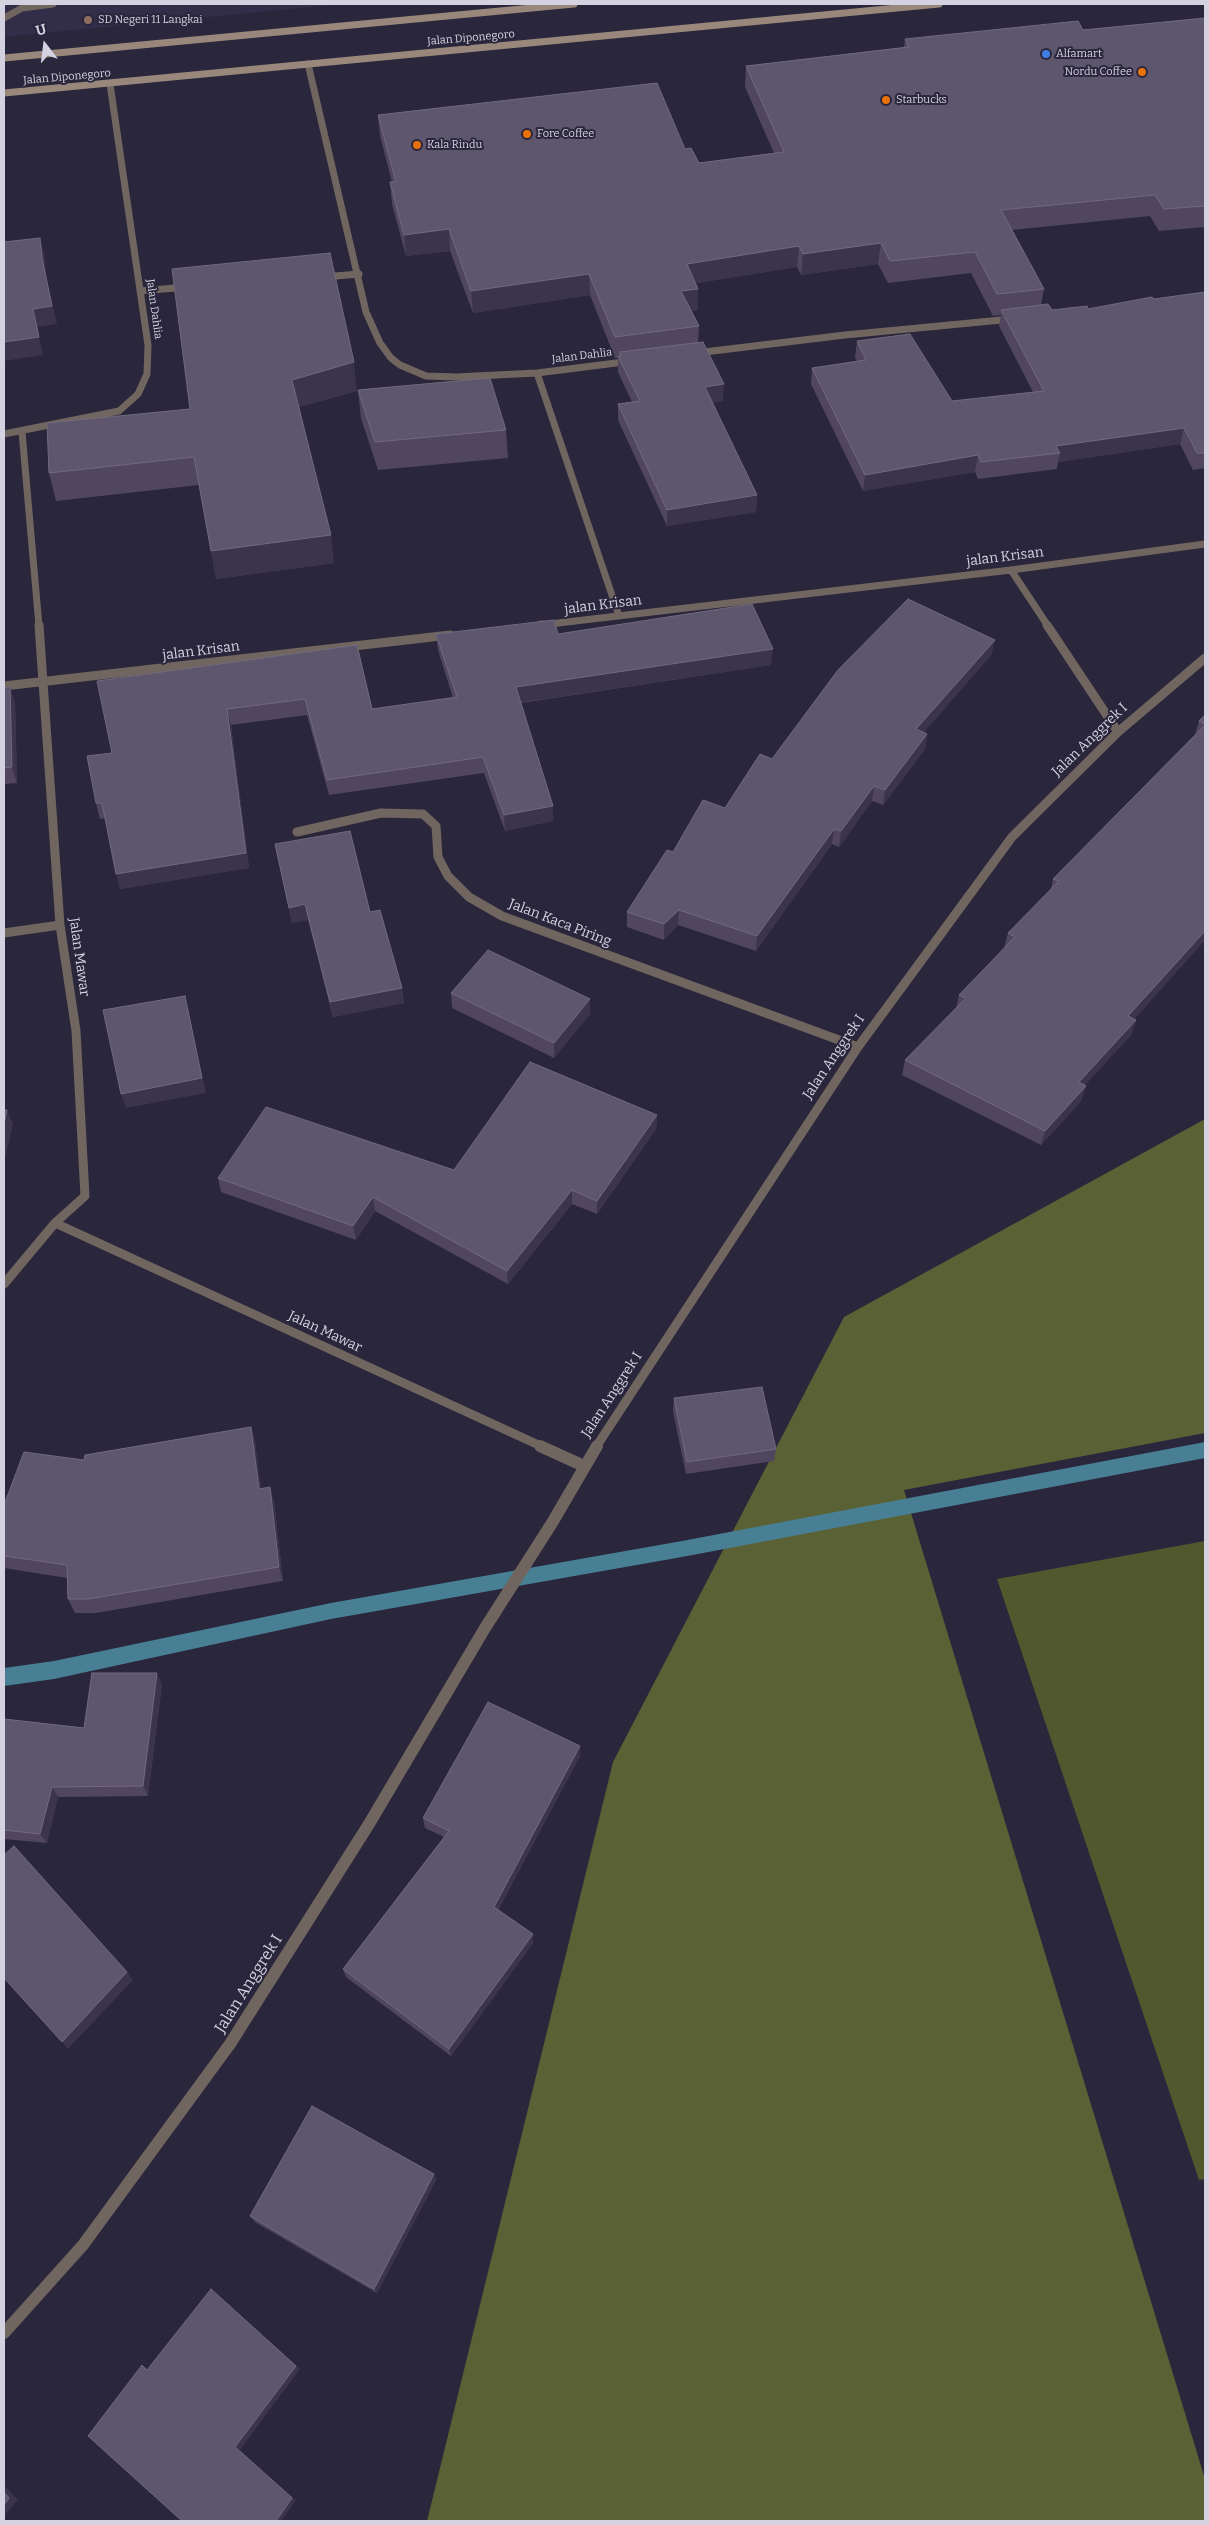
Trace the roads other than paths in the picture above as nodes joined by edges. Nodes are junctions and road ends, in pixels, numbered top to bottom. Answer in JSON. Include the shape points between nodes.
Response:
{"nodes":[{"id":1,"x":53,"y":4,"type":"edge"},
{"id":2,"x":574,"y":4,"type":"edge"},
{"id":3,"x":939,"y":4,"type":"edge"},
{"id":4,"x":4,"y":18,"type":"edge"},
{"id":5,"x":4,"y":58,"type":"edge"},
{"id":6,"x":308,"y":64,"type":"junction"},
{"id":7,"x":110,"y":84,"type":"junction"},
{"id":8,"x":4,"y":93,"type":"edge"},
{"id":9,"x":359,"y":274,"type":"junction"},
{"id":10,"x":319,"y":277,"type":"edge"},
{"id":11,"x":200,"y":286,"type":"edge"},
{"id":12,"x":140,"y":291,"type":"junction"},
{"id":13,"x":1024,"y":317,"type":"edge"},
{"id":14,"x":691,"y":354,"type":"edge"},
{"id":15,"x":643,"y":360,"type":"edge"},
{"id":16,"x":537,"y":373,"type":"junction"},
{"id":17,"x":22,"y":432,"type":"junction"},
{"id":18,"x":4,"y":434,"type":"edge"},
{"id":19,"x":1205,"y":544,"type":"edge"},
{"id":20,"x":1011,"y":570,"type":"junction"},
{"id":21,"x":619,"y":616,"type":"junction"},
{"id":22,"x":530,"y":626,"type":"edge"},
{"id":23,"x":460,"y":634,"type":"edge"},
{"id":24,"x":1205,"y":658,"type":"edge"},
{"id":25,"x":44,"y":681,"type":"junction"},
{"id":26,"x":4,"y":686,"type":"edge"},
{"id":27,"x":1118,"y":732,"type":"junction"},
{"id":28,"x":297,"y":832,"type":"dead end"},
{"id":29,"x":60,"y":925,"type":"junction"},
{"id":30,"x":4,"y":933,"type":"edge"},
{"id":31,"x":858,"y":1047,"type":"junction"},
{"id":32,"x":55,"y":1223,"type":"junction"},
{"id":33,"x":4,"y":1284,"type":"edge"},
{"id":34,"x":584,"y":1466,"type":"junction"},
{"id":35,"x":4,"y":2333,"type":"edge"}],
"edges":[{"from":1,"to":4,"type":"street","via":[[22,8]]},
{"from":2,"to":5,"type":"main road","name":"Jalan Diponegoro"},
{"from":3,"to":6,"type":"main road","name":"Jalan Diponegoro"},
{"from":6,"to":7,"type":"main road","name":"Jalan Diponegoro"},
{"from":6,"to":9,"type":"street","name":"Jalan Dahlia"},
{"from":7,"to":8,"type":"main road","name":"Jalan Diponegoro"},
{"from":7,"to":12,"type":"street","name":"Jalan Dahlia"},
{"from":9,"to":10,"type":"street"},
{"from":9,"to":16,"type":"street","name":"Jalan Dahlia","via":[[366,312],[380,343],[400,365],[426,376]]},
{"from":11,"to":12,"type":"street"},
{"from":12,"to":17,"type":"street","name":"Jalan Dahlia","via":[[148,345],[147,374],[138,394],[119,411]]},
{"from":13,"to":14,"type":"street"},
{"from":15,"to":16,"type":"street","name":"Jalan Dahlia"},
{"from":16,"to":21,"type":"street"},
{"from":17,"to":18,"type":"street","name":"Jalan Dahlia"},
{"from":17,"to":25,"type":"street","name":"Jalan Mawar"},
{"from":19,"to":20,"type":"street","name":"jalan Krisan"},
{"from":20,"to":21,"type":"street","name":"jalan Krisan"},
{"from":20,"to":27,"type":"street"},
{"from":21,"to":22,"type":"street","name":"jalan Krisan"},
{"from":23,"to":25,"type":"street","name":"jalan Krisan"},
{"from":24,"to":27,"type":"street","name":"Jalan Anggrek I"},
{"from":25,"to":26,"type":"street","name":"jalan Krisan"},
{"from":25,"to":29,"type":"street","name":"Jalan Mawar"},
{"from":27,"to":31,"type":"street","name":"Jalan Anggrek I","via":[[1012,837]]},
{"from":28,"to":31,"type":"street","name":"Jalan Kaca Piring","via":[[381,813],[423,814],[436,826],[438,857],[448,876],[469,898],[502,916]]},
{"from":29,"to":30,"type":"street"},
{"from":29,"to":32,"type":"street","name":"Jalan Mawar","via":[[76,1031],[85,1196]]},
{"from":31,"to":34,"type":"street","name":"Jalan Anggrek I"},
{"from":32,"to":33,"type":"street","name":"Jalan Mawar"},
{"from":32,"to":34,"type":"street","name":"Jalan Mawar"},
{"from":34,"to":35,"type":"street","name":"Jalan Anggrek I","via":[[369,1824],[230,2044],[83,2245]]}]}
